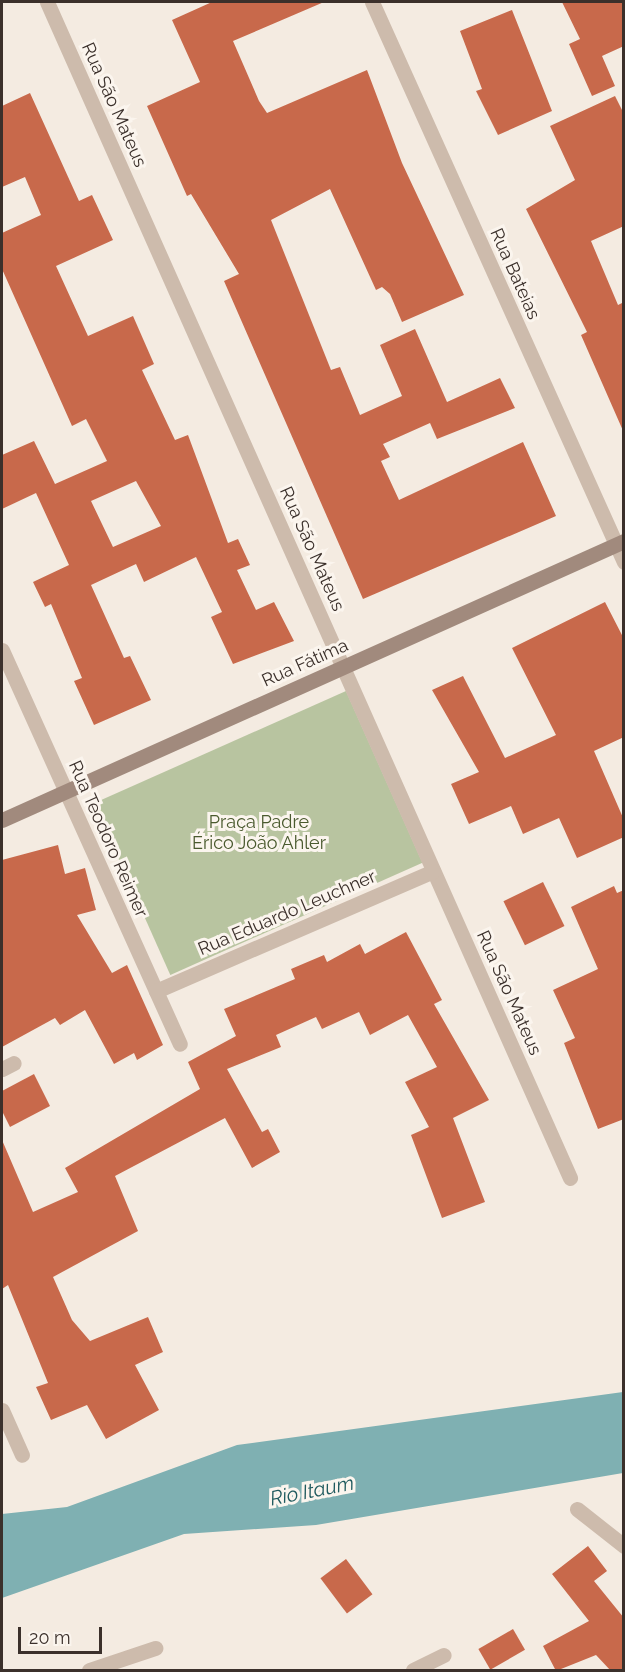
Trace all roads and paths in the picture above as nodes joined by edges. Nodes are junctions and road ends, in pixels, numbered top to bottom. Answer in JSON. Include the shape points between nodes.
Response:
{"nodes":[{"id":1,"x":47,"y":2,"type":"edge"},
{"id":2,"x":372,"y":2,"type":"edge"},
{"id":3,"x":620,"y":543,"type":"edge"},
{"id":4,"x":624,"y":562,"type":"edge"},
{"id":5,"x":2,"y":650,"type":"edge"},
{"id":6,"x":343,"y":668,"type":"junction"},
{"id":7,"x":65,"y":790,"type":"junction"},
{"id":8,"x":2,"y":820,"type":"edge"},
{"id":9,"x":433,"y":871,"type":"junction"},
{"id":10,"x":156,"y":991,"type":"junction"},
{"id":11,"x":180,"y":1044,"type":"dead end"},
{"id":12,"x":570,"y":1178,"type":"dead end"},
{"id":13,"x":2,"y":1410,"type":"edge"},
{"id":14,"x":22,"y":1455,"type":"dead end"},
{"id":15,"x":577,"y":1509,"type":"dead end"},
{"id":16,"x":624,"y":1546,"type":"edge"},
{"id":17,"x":155,"y":1648,"type":"dead end"},
{"id":18,"x":444,"y":1655,"type":"dead end"},
{"id":19,"x":89,"y":1671,"type":"edge"},
{"id":20,"x":413,"y":1671,"type":"edge"}],
"edges":[{"from":1,"to":6,"type":"street","name":"Rua São Mateus"},
{"from":2,"to":3,"type":"street","name":"Rua Bateias"},
{"from":3,"to":4,"type":"street","name":"Rua Bateias"},
{"from":3,"to":6,"type":"main road","name":"Rua Fátima"},
{"from":5,"to":7,"type":"street","name":"Rua Teodoro Reimer"},
{"from":6,"to":7,"type":"main road","name":"Rua Fátima"},
{"from":6,"to":9,"type":"street","name":"Rua São Mateus"},
{"from":7,"to":8,"type":"main road","name":"Rua Fátima"},
{"from":7,"to":10,"type":"street","name":"Rua Teodoro Reimer"},
{"from":9,"to":10,"type":"street","name":"Rua Eduardo Leuchner"},
{"from":9,"to":12,"type":"street","name":"Rua São Mateus"},
{"from":10,"to":11,"type":"street","name":"Rua Teodoro Reimer"},
{"from":13,"to":14,"type":"street"},
{"from":15,"to":16,"type":"street"},
{"from":17,"to":19,"type":"street"},
{"from":18,"to":20,"type":"street"}]}
